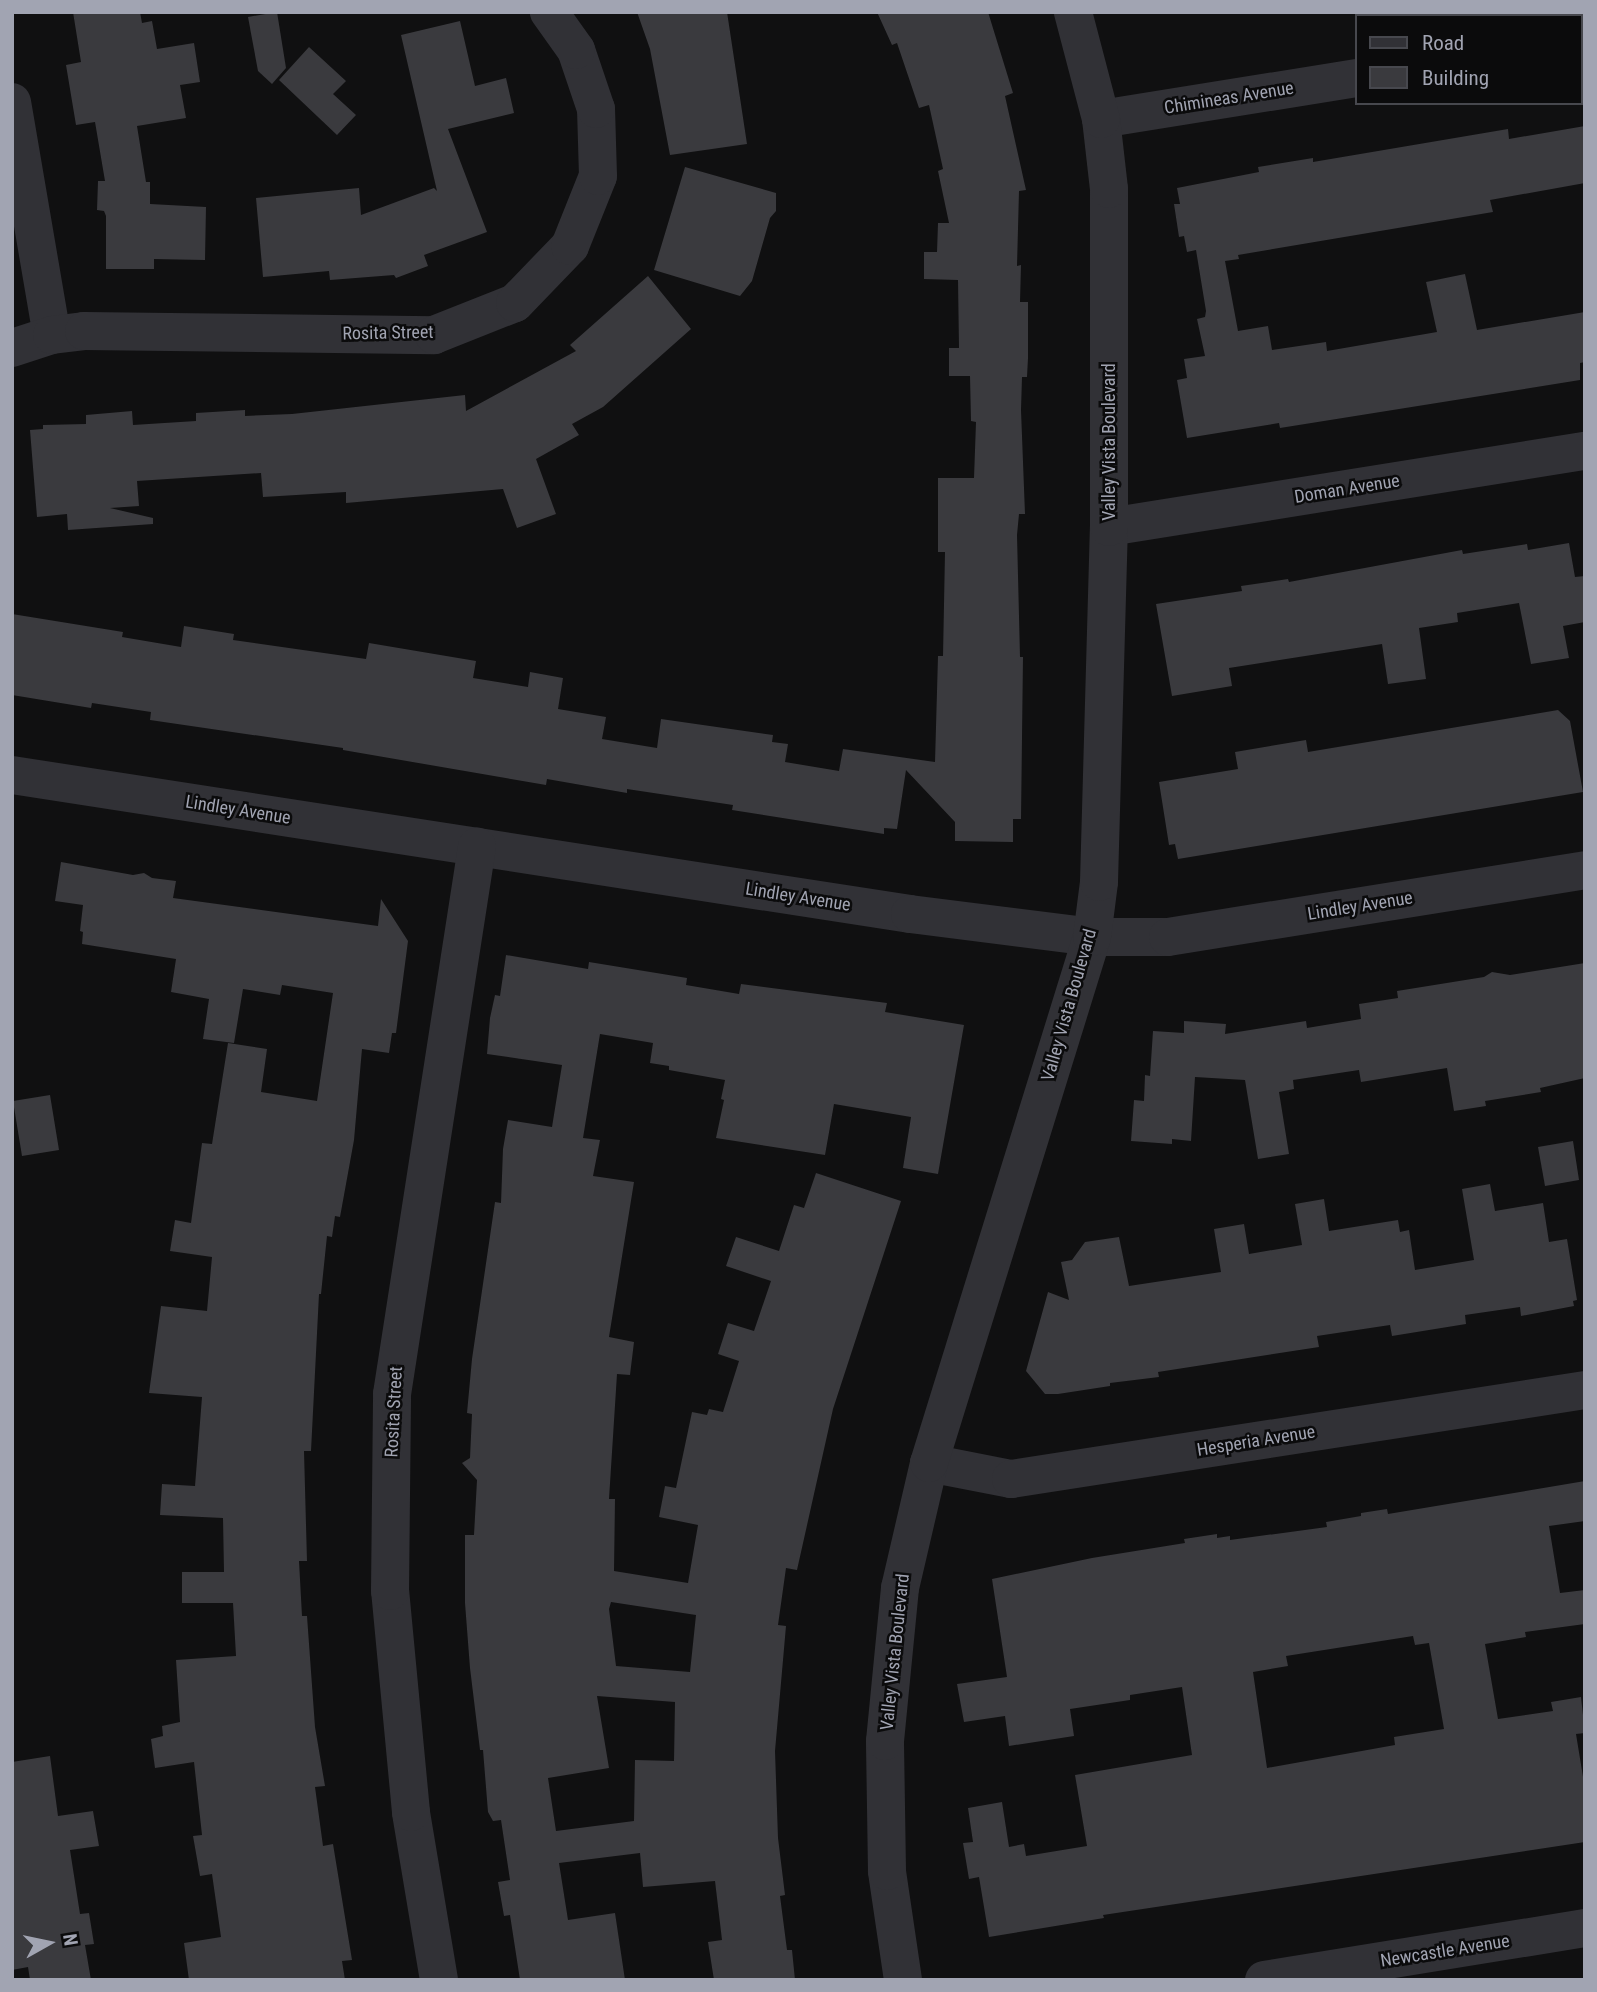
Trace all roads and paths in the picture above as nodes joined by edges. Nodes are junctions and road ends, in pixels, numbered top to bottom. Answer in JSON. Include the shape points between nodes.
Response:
{"nodes":[{"id":1,"x":549,"y":12,"type":"edge"},
{"id":2,"x":1073,"y":12,"type":"edge"},
{"id":3,"x":1356,"y":78,"type":"edge"},
{"id":4,"x":12,"y":102,"type":"edge"},
{"id":5,"x":1101,"y":119,"type":"junction"},
{"id":6,"x":52,"y":335,"type":"junction"},
{"id":7,"x":12,"y":348,"type":"edge"},
{"id":8,"x":1585,"y":451,"type":"edge"},
{"id":9,"x":1109,"y":527,"type":"junction"},
{"id":10,"x":12,"y":775,"type":"edge"},
{"id":11,"x":477,"y":847,"type":"junction"},
{"id":12,"x":1585,"y":870,"type":"edge"},
{"id":13,"x":1092,"y":937,"type":"junction"},
{"id":14,"x":1585,"y":1390,"type":"edge"},
{"id":15,"x":929,"y":1462,"type":"junction"},
{"id":16,"x":1585,"y":1928,"type":"edge"},
{"id":17,"x":439,"y":1980,"type":"edge"},
{"id":18,"x":903,"y":1980,"type":"edge"},
{"id":19,"x":1264,"y":1980,"type":"edge"}],
"edges":[{"from":1,"to":6,"type":"street","name":"Rosita Street","via":[[576,50],[596,109],[598,176],[570,246],[515,303],[434,335],[84,331]]},
{"from":2,"to":5,"type":"street","name":"Valley Vista Boulevard"},
{"from":3,"to":5,"type":"street","name":"Chimineas Avenue"},
{"from":4,"to":6,"type":"street"},
{"from":5,"to":9,"type":"street","name":"Valley Vista Boulevard","via":[[1109,189]]},
{"from":6,"to":7,"type":"street","name":"Rosita Street"},
{"from":8,"to":9,"type":"street","name":"Doman Avenue"},
{"from":9,"to":13,"type":"street","name":"Valley Vista Boulevard","via":[[1099,883]]},
{"from":10,"to":11,"type":"street","name":"Lindley Avenue"},
{"from":11,"to":13,"type":"street","name":"Lindley Avenue","via":[[910,914]]},
{"from":11,"to":17,"type":"street","name":"Rosita Street","via":[[392,1394],[390,1591],[411,1812]]},
{"from":12,"to":13,"type":"street","name":"Lindley Avenue","via":[[1168,937]]},
{"from":13,"to":15,"type":"street","name":"Valley Vista Boulevard"},
{"from":14,"to":15,"type":"street","name":"Hesperia Avenue","via":[[1011,1479]]},
{"from":15,"to":18,"type":"street","name":"Valley Vista Boulevard","via":[[900,1588],[885,1741],[887,1871]]},
{"from":16,"to":19,"type":"street","name":"Newcastle Avenue"}]}
